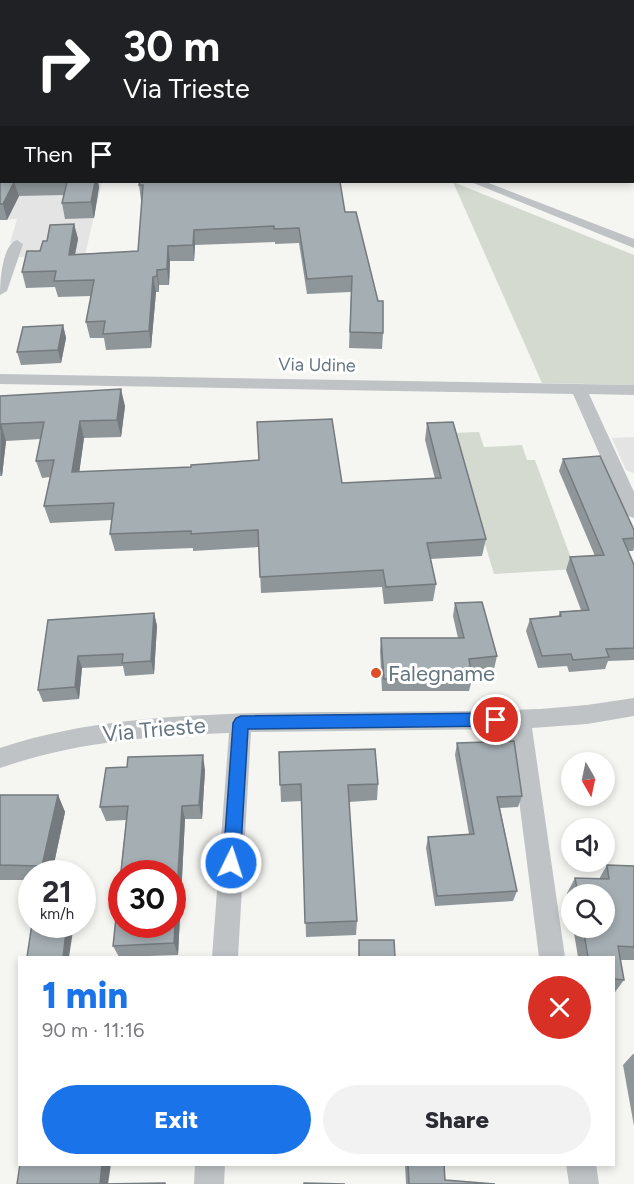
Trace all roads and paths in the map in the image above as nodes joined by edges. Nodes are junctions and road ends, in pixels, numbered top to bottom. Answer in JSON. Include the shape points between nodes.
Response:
{"nodes":[{"id":1,"x":480,"y":183,"type":"edge"},
{"id":2,"x":17,"y":244,"type":"dead end"},
{"id":3,"x":634,"y":244,"type":"edge"},
{"id":4,"x":0,"y":291,"type":"edge"},
{"id":5,"x":0,"y":379,"type":"edge"},
{"id":6,"x":579,"y":389,"type":"junction"},
{"id":7,"x":634,"y":390,"type":"edge"},
{"id":8,"x":634,"y":512,"type":"edge"},
{"id":9,"x":634,"y":707,"type":"edge"},
{"id":10,"x":520,"y":719,"type":"junction"},
{"id":11,"x":241,"y":723,"type":"junction"},
{"id":12,"x":0,"y":758,"type":"edge"},
{"id":13,"x":225,"y":956,"type":"edge"},
{"id":14,"x":552,"y":956,"type":"edge"},
{"id":15,"x":210,"y":1166,"type":"edge"},
{"id":16,"x":581,"y":1166,"type":"edge"},
{"id":17,"x":209,"y":1184,"type":"edge"},
{"id":18,"x":584,"y":1184,"type":"edge"}],
"edges":[{"from":1,"to":3,"type":"street"},
{"from":2,"to":4,"type":"street"},
{"from":5,"to":6,"type":"street","name":"Via Udine"},
{"from":6,"to":7,"type":"street","name":"Via Udine"},
{"from":6,"to":8,"type":"street"},
{"from":9,"to":10,"type":"street","name":"Via Trieste","via":[[598,714]]},
{"from":10,"to":11,"type":"street","name":"Via Trieste"},
{"from":10,"to":14,"type":"street"},
{"from":11,"to":12,"type":"street","name":"Via Trieste","via":[[114,730],[24,749]]},
{"from":11,"to":13,"type":"street"},
{"from":15,"to":17,"type":"street"},
{"from":16,"to":18,"type":"street"}]}
